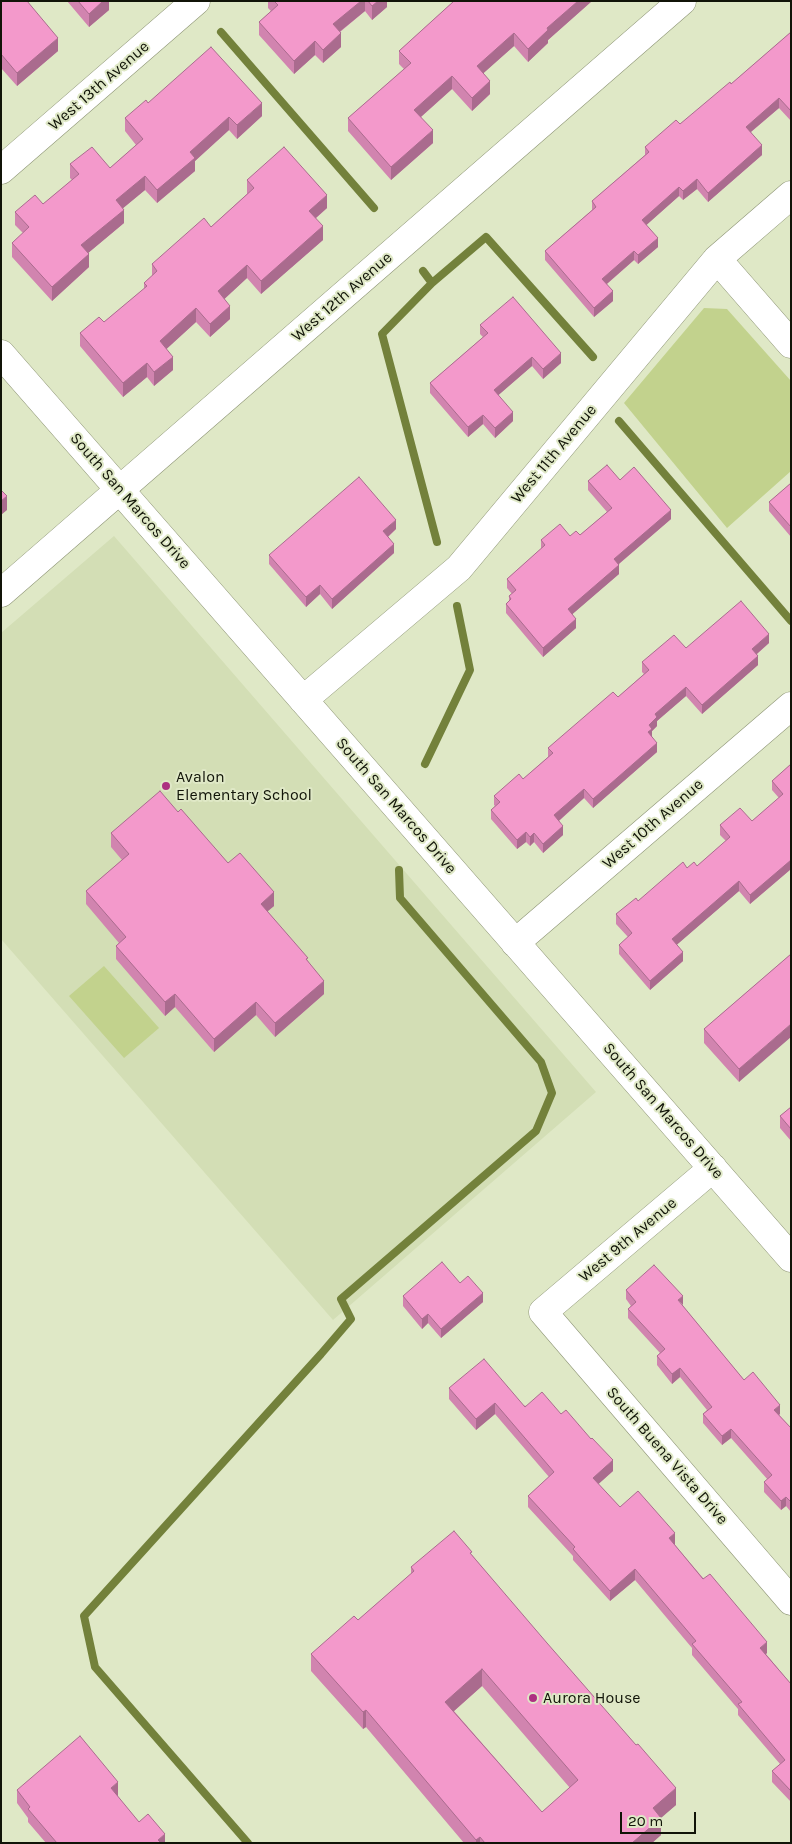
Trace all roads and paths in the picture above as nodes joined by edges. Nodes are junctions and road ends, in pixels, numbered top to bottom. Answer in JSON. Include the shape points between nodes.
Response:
{"nodes":[{"id":1,"x":196,"y":1,"type":"edge"},
{"id":2,"x":682,"y":1,"type":"edge"},
{"id":3,"x":1,"y":170,"type":"edge"},
{"id":4,"x":791,"y":195,"type":"edge"},
{"id":5,"x":717,"y":259,"type":"junction"},
{"id":6,"x":791,"y":344,"type":"edge"},
{"id":7,"x":1,"y":354,"type":"edge"},
{"id":8,"x":121,"y":490,"type":"junction"},
{"id":9,"x":1,"y":593,"type":"edge"},
{"id":10,"x":304,"y":700,"type":"junction"},
{"id":11,"x":791,"y":706,"type":"edge"},
{"id":12,"x":516,"y":943,"type":"junction"},
{"id":13,"x":713,"y":1168,"type":"junction"},
{"id":14,"x":791,"y":1258,"type":"edge"},
{"id":15,"x":543,"y":1312,"type":"joint"},
{"id":16,"x":791,"y":1601,"type":"edge"}],
"edges":[{"from":1,"to":3,"type":"street","name":"West 13th Avenue"},
{"from":2,"to":8,"type":"street","name":"West 12th Avenue"},
{"from":4,"to":5,"type":"street","name":"West 11th Avenue"},
{"from":5,"to":6,"type":"street"},
{"from":5,"to":10,"type":"street","name":"West 11th Avenue","via":[[459,568]]},
{"from":7,"to":8,"type":"street","name":"South San Marcos Drive"},
{"from":8,"to":9,"type":"street","name":"West 12th Avenue"},
{"from":8,"to":10,"type":"street","name":"South San Marcos Drive"},
{"from":10,"to":12,"type":"street","name":"South San Marcos Drive"},
{"from":11,"to":12,"type":"street","name":"West 10th Avenue"},
{"from":12,"to":13,"type":"street","name":"South San Marcos Drive"},
{"from":13,"to":14,"type":"street","name":"South San Marcos Drive"},
{"from":13,"to":15,"type":"street","name":"West 9th Avenue"},
{"from":15,"to":16,"type":"street","name":"South Buena Vista Drive"}]}
